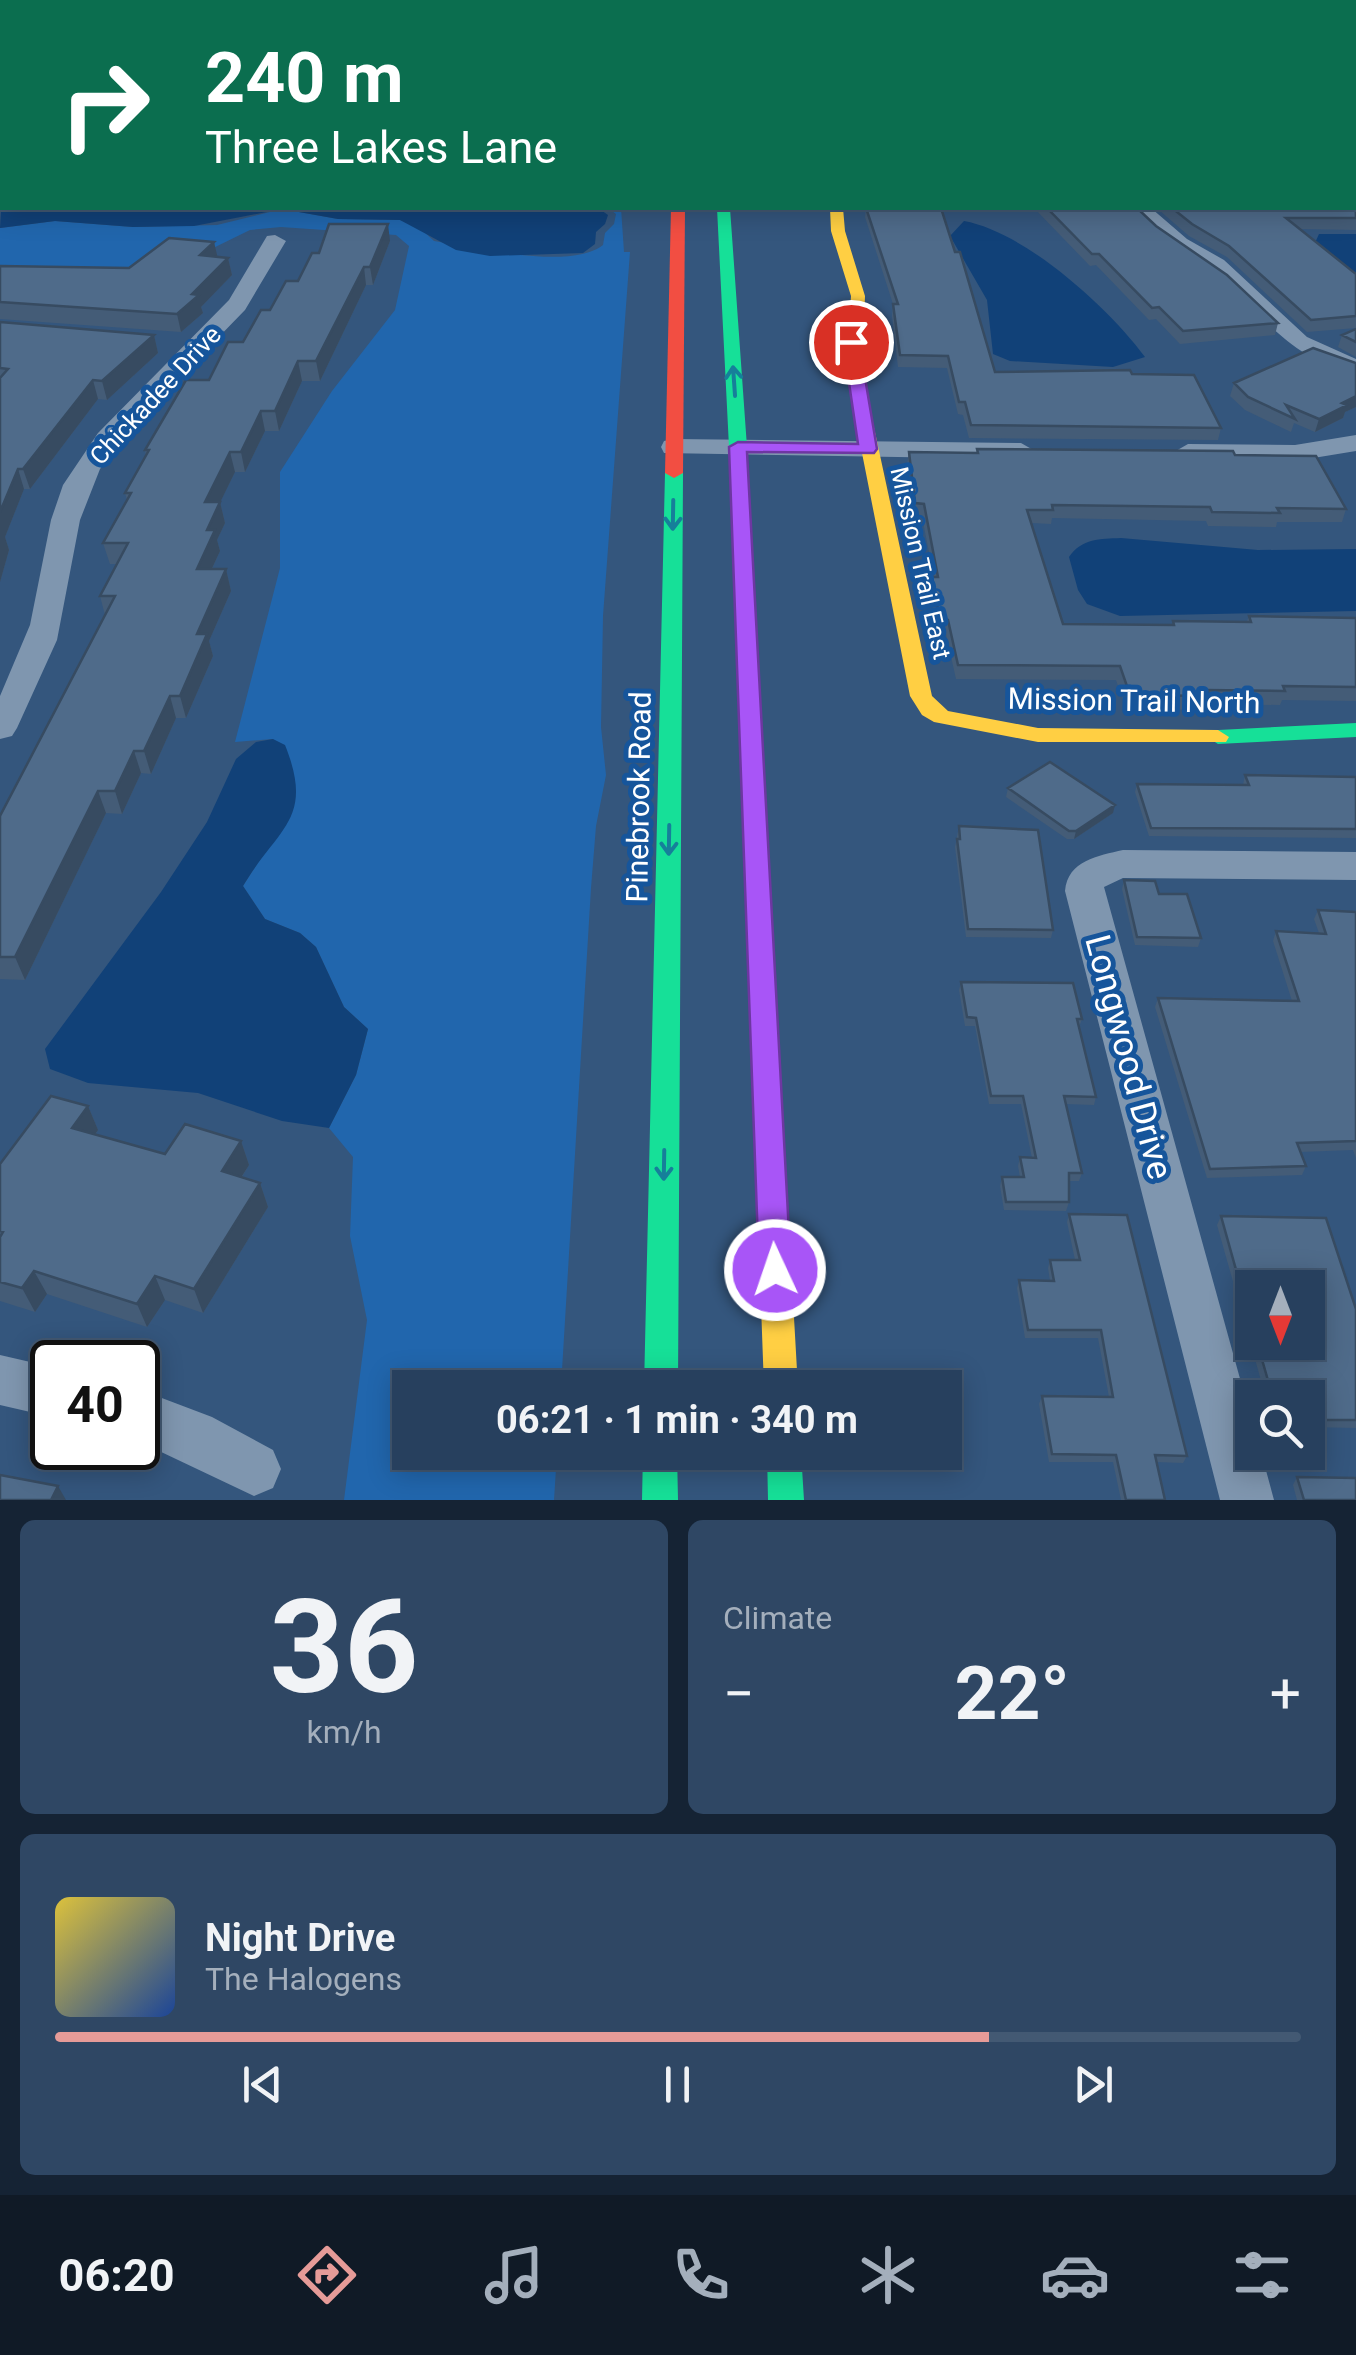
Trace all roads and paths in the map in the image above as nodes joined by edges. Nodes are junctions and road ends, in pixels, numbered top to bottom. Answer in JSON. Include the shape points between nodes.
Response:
{"nodes":[{"id":1,"x":678,"y":210,"type":"edge"},
{"id":2,"x":722,"y":210,"type":"edge"},
{"id":3,"x":836,"y":210,"type":"edge"},
{"id":4,"x":1141,"y":210,"type":"edge"},
{"id":5,"x":274,"y":241,"type":"dead end"},
{"id":6,"x":160,"y":341,"type":"dead end"},
{"id":7,"x":199,"y":346,"type":"junction"},
{"id":8,"x":1356,"y":368,"type":"edge"},
{"id":9,"x":1356,"y":443,"type":"edge"},
{"id":10,"x":674,"y":447,"type":"junction"},
{"id":11,"x":738,"y":447,"type":"junction"},
{"id":12,"x":868,"y":449,"type":"junction"},
{"id":13,"x":1042,"y":451,"type":"edge"},
{"id":14,"x":1159,"y":452,"type":"edge"},
{"id":15,"x":921,"y":696,"type":"joint"},
{"id":16,"x":0,"y":728,"type":"edge"},
{"id":17,"x":1356,"y":730,"type":"edge"},
{"id":18,"x":1356,"y":866,"type":"edge"},
{"id":19,"x":661,"y":1370,"type":"edge"},
{"id":20,"x":780,"y":1370,"type":"edge"},
{"id":21,"x":0,"y":1380,"type":"edge"},
{"id":22,"x":30,"y":1387,"type":"edge"},
{"id":23,"x":160,"y":1424,"type":"edge"},
{"id":24,"x":254,"y":1469,"type":"dead end"},
{"id":25,"x":660,"y":1470,"type":"edge"},
{"id":26,"x":785,"y":1470,"type":"edge"},
{"id":27,"x":660,"y":1500,"type":"edge"},
{"id":28,"x":786,"y":1500,"type":"edge"},
{"id":29,"x":1247,"y":1500,"type":"edge"}],
"edges":[{"from":1,"to":10,"type":"street","name":"Pinebrook Road"},
{"from":11,"to":2,"type":"street","one_way":true},
{"from":3,"to":12,"type":"street","name":"Mission Trail East","via":[[838,240],[858,299],[851,342]]},
{"from":4,"to":8,"type":"street","via":[[1179,244],[1216,265],[1298,342]]},
{"from":5,"to":7,"type":"street","name":"Chickadee Drive","via":[[250,293]]},
{"from":6,"to":7,"type":"street"},
{"from":7,"to":16,"type":"street","name":"Chickadee Drive","via":[[102,447],[76,487],[40,645]]},
{"from":9,"to":14,"type":"street","via":[[1295,453]]},
{"from":10,"to":11,"type":"street"},
{"from":10,"to":19,"type":"street","name":"Pinebrook Road","one_way":true},
{"from":11,"to":12,"type":"street"},
{"from":11,"to":20,"type":"street"},
{"from":12,"to":13,"type":"street"},
{"from":12,"to":15,"type":"street","name":"Mission Trail East"},
{"from":15,"to":17,"type":"street","name":"Mission Trail North","via":[[942,717],[1038,735],[1224,738]]},
{"from":18,"to":29,"type":"street","name":"Longwood Drive","via":[[1123,864],[1085,882]]},
{"from":21,"to":22,"type":"street"},
{"from":23,"to":24,"type":"street"},
{"from":25,"to":27,"type":"street"},
{"from":26,"to":28,"type":"street"}]}
